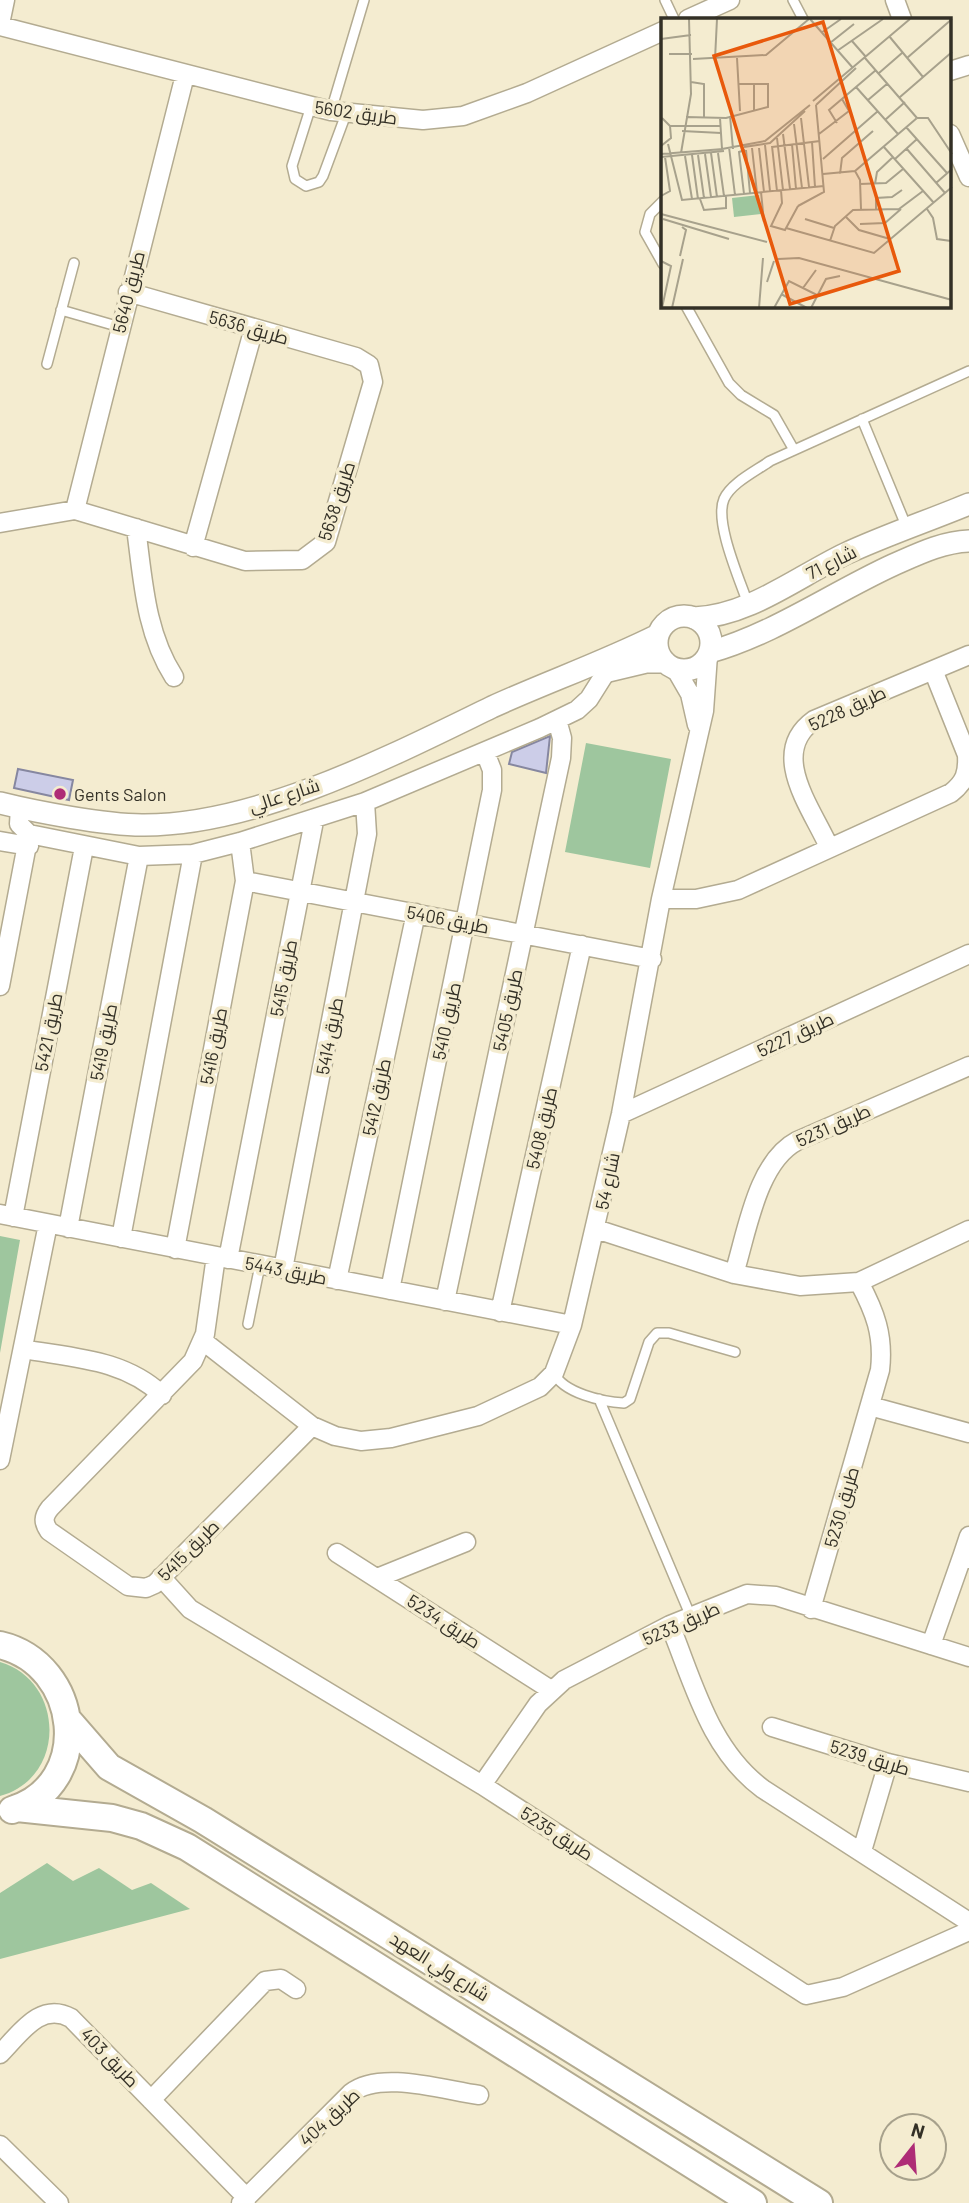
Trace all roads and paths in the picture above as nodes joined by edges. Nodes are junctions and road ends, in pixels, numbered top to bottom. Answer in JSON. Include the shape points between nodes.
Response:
{"nodes":[{"id":1,"x":5,"y":0,"type":"edge"},
{"id":2,"x":364,"y":0,"type":"edge"},
{"id":3,"x":664,"y":0,"type":"edge"},
{"id":4,"x":730,"y":0,"type":"edge"},
{"id":5,"x":793,"y":0,"type":"edge"},
{"id":6,"x":897,"y":1,"type":"edge"},
{"id":7,"x":673,"y":18,"type":"edge"},
{"id":8,"x":690,"y":18,"type":"edge"},
{"id":9,"x":802,"y":18,"type":"edge"},
{"id":10,"x":902,"y":18,"type":"edge"},
{"id":11,"x":0,"y":25,"type":"edge"},
{"id":12,"x":661,"y":32,"type":"edge"},
{"id":13,"x":969,"y":65,"type":"edge"},
{"id":14,"x":951,"y":71,"type":"edge"},
{"id":15,"x":185,"y":75,"type":"junction"},
{"id":16,"x":311,"y":106,"type":"junction"},
{"id":17,"x":339,"y":113,"type":"junction"},
{"id":18,"x":951,"y":136,"type":"edge"},
{"id":19,"x":969,"y":177,"type":"edge"},
{"id":20,"x":661,"y":203,"type":"edge"},
{"id":21,"x":661,"y":260,"type":"edge"},
{"id":22,"x":74,"y":262,"type":"dead end"},
{"id":23,"x":128,"y":292,"type":"junction"},
{"id":24,"x":687,"y":308,"type":"edge"},
{"id":25,"x":61,"y":310,"type":"junction"},
{"id":26,"x":120,"y":327,"type":"junction"},
{"id":27,"x":254,"y":328,"type":"junction"},
{"id":28,"x":47,"y":364,"type":"dead end"},
{"id":29,"x":369,"y":365,"type":"joint"},
{"id":30,"x":969,"y":371,"type":"edge"},
{"id":31,"x":862,"y":419,"type":"junction"},
{"id":32,"x":794,"y":450,"type":"junction"},
{"id":33,"x":969,"y":504,"type":"edge"},
{"id":34,"x":75,"y":510,"type":"junction"},
{"id":35,"x":0,"y":523,"type":"edge"},
{"id":36,"x":136,"y":528,"type":"junction"},
{"id":37,"x":907,"y":528,"type":"junction"},
{"id":38,"x":969,"y":541,"type":"edge"},
{"id":39,"x":193,"y":547,"type":"junction"},
{"id":40,"x":748,"y":604,"type":"junction"},
{"id":41,"x":694,"y":618,"type":"junction"},
{"id":42,"x":658,"y":635,"type":"junction"},
{"id":43,"x":709,"y":653,"type":"junction"},
{"id":44,"x":969,"y":655,"type":"edge"},
{"id":45,"x":670,"y":665,"type":"junction"},
{"id":46,"x":933,"y":670,"type":"junction"},
{"id":47,"x":606,"y":671,"type":"junction"},
{"id":48,"x":174,"y":677,"type":"dead end"},
{"id":49,"x":531,"y":690,"type":"junction"},
{"id":50,"x":557,"y":720,"type":"junction"},
{"id":51,"x":698,"y":732,"type":"junction"},
{"id":52,"x":485,"y":752,"type":"junction"},
{"id":53,"x":365,"y":802,"type":"junction"},
{"id":54,"x":7,"y":807,"type":"edge"},
{"id":55,"x":314,"y":821,"type":"junction"},
{"id":56,"x":29,"y":840,"type":"junction"},
{"id":57,"x":0,"y":841,"type":"edge"},
{"id":58,"x":240,"y":842,"type":"junction"},
{"id":59,"x":84,"y":847,"type":"junction"},
{"id":60,"x":829,"y":847,"type":"junction"},
{"id":61,"x":193,"y":854,"type":"junction"},
{"id":62,"x":139,"y":856,"type":"junction"},
{"id":63,"x":245,"y":881,"type":"junction"},
{"id":64,"x":300,"y":891,"type":"junction"},
{"id":65,"x":662,"y":899,"type":"junction"},
{"id":66,"x":355,"y":901,"type":"junction"},
{"id":67,"x":416,"y":913,"type":"junction"},
{"id":68,"x":467,"y":923,"type":"junction"},
{"id":69,"x":523,"y":933,"type":"junction"},
{"id":70,"x":582,"y":945,"type":"junction"},
{"id":71,"x":969,"y":954,"type":"edge"},
{"id":72,"x":652,"y":959,"type":"junction"},
{"id":73,"x":0,"y":986,"type":"edge"},
{"id":74,"x":969,"y":1066,"type":"edge"},
{"id":75,"x":621,"y":1114,"type":"junction"},
{"id":76,"x":6,"y":1216,"type":"edge"},
{"id":77,"x":48,"y":1224,"type":"junction"},
{"id":78,"x":68,"y":1228,"type":"junction"},
{"id":79,"x":596,"y":1229,"type":"junction"},
{"id":80,"x":969,"y":1230,"type":"edge"},
{"id":81,"x":121,"y":1238,"type":"junction"},
{"id":82,"x":175,"y":1249,"type":"junction"},
{"id":83,"x":222,"y":1258,"type":"junction"},
{"id":84,"x":260,"y":1265,"type":"junction"},
{"id":85,"x":284,"y":1269,"type":"junction"},
{"id":86,"x":734,"y":1273,"type":"junction"},
{"id":87,"x":337,"y":1280,"type":"junction"},
{"id":88,"x":859,"y":1282,"type":"junction"},
{"id":89,"x":390,"y":1290,"type":"junction"},
{"id":90,"x":445,"y":1301,"type":"junction"},
{"id":91,"x":500,"y":1312,"type":"junction"},
{"id":92,"x":248,"y":1325,"type":"dead end"},
{"id":93,"x":572,"y":1325,"type":"junction"},
{"id":94,"x":203,"y":1341,"type":"junction"},
{"id":95,"x":23,"y":1349,"type":"junction"},
{"id":96,"x":735,"y":1352,"type":"dead end"},
{"id":97,"x":554,"y":1373,"type":"junction"},
{"id":98,"x":162,"y":1395,"type":"junction"},
{"id":99,"x":598,"y":1399,"type":"junction"},
{"id":100,"x":870,"y":1406,"type":"junction"},
{"id":101,"x":312,"y":1426,"type":"junction"},
{"id":102,"x":969,"y":1433,"type":"edge"},
{"id":103,"x":0,"y":1460,"type":"edge"},
{"id":104,"x":969,"y":1536,"type":"edge"},
{"id":105,"x":466,"y":1542,"type":"dead end"},
{"id":106,"x":337,"y":1553,"type":"dead end"},
{"id":107,"x":965,"y":1558,"type":"edge"},
{"id":108,"x":161,"y":1577,"type":"junction"},
{"id":109,"x":377,"y":1578,"type":"junction"},
{"id":110,"x":811,"y":1608,"type":"junction"},
{"id":111,"x":691,"y":1617,"type":"junction"},
{"id":112,"x":670,"y":1625,"type":"junction"},
{"id":113,"x":0,"y":1644,"type":"edge"},
{"id":114,"x":931,"y":1645,"type":"junction"},
{"id":115,"x":969,"y":1657,"type":"edge"},
{"id":116,"x":551,"y":1690,"type":"junction"},
{"id":117,"x":69,"y":1721,"type":"junction"},
{"id":118,"x":772,"y":1727,"type":"dead end"},
{"id":119,"x":888,"y":1763,"type":"junction"},
{"id":120,"x":969,"y":1782,"type":"edge"},
{"id":121,"x":482,"y":1784,"type":"junction"},
{"id":122,"x":8,"y":1811,"type":"edge"},
{"id":123,"x":862,"y":1851,"type":"junction"},
{"id":124,"x":969,"y":1922,"type":"edge"},
{"id":125,"x":969,"y":1931,"type":"edge"},
{"id":126,"x":296,"y":1989,"type":"dead end"},
{"id":127,"x":0,"y":2054,"type":"edge"},
{"id":128,"x":479,"y":2095,"type":"dead end"},
{"id":129,"x":151,"y":2100,"type":"junction"},
{"id":130,"x":0,"y":2145,"type":"edge"},
{"id":131,"x":244,"y":2200,"type":"edge"},
{"id":132,"x":59,"y":2203,"type":"edge"},
{"id":133,"x":754,"y":2203,"type":"edge"},
{"id":134,"x":818,"y":2203,"type":"edge"}],
"edges":[{"from":1,"to":11,"type":"street"},
{"from":2,"to":17,"type":"lane"},
{"from":3,"to":7,"type":"lane"},
{"from":4,"to":8,"type":"street"},
{"from":5,"to":9,"type":"lane"},
{"from":6,"to":10,"type":"street"},
{"from":11,"to":15,"type":"street","name":"طريق 5602"},
{"from":12,"to":17,"type":"street","name":"طريق 5602","via":[[527,93],[463,116],[423,120]]},
{"from":13,"to":14,"type":"street"},
{"from":15,"to":16,"type":"street","name":"طريق 5602"},
{"from":15,"to":23,"type":"street","name":"طريق 5640"},
{"from":16,"to":17,"type":"street","name":"طريق 5602"},
{"from":16,"to":17,"type":"lane","via":[[292,166],[295,179],[306,186],[323,176]]},
{"from":18,"to":19,"type":"street"},
{"from":20,"to":21,"type":"lane","via":[[650,215],[645,232]]},
{"from":22,"to":25,"type":"lane"},
{"from":23,"to":26,"type":"street","name":"طريق 5640"},
{"from":23,"to":27,"type":"street","name":"طريق 5636"},
{"from":24,"to":32,"type":"lane","via":[[735,391],[774,415]]},
{"from":25,"to":26,"type":"lane"},
{"from":25,"to":28,"type":"lane"},
{"from":26,"to":34,"type":"street","name":"طريق 5640"},
{"from":27,"to":29,"type":"street","name":"طريق 5636","via":[[356,357]]},
{"from":27,"to":39,"type":"street"},
{"from":29,"to":39,"type":"street","name":"طريق 5638","via":[[373,382],[326,542],[316,553],[302,560],[245,561]]},
{"from":30,"to":31,"type":"lane"},
{"from":31,"to":32,"type":"lane"},
{"from":31,"to":37,"type":"lane"},
{"from":32,"to":40,"type":"lane","via":[[770,461],[724,498],[721,519]]},
{"from":33,"to":37,"type":"street","name":"شارع 71"},
{"from":34,"to":35,"type":"street"},
{"from":34,"to":36,"type":"street","name":"طريق 5638"},
{"from":36,"to":39,"type":"street","name":"طريق 5638"},
{"from":36,"to":48,"type":"street","via":[[149,618]]},
{"from":37,"to":40,"type":"street","name":"شارع 71"},
{"from":38,"to":43,"type":"street","name":"شارع 71","via":[[950,542],[921,553],[846,587],[749,641]]},
{"from":40,"to":41,"type":"street","name":"شارع 71"},
{"from":41,"to":42,"type":"street","via":[[674,618]]},
{"from":41,"to":43,"type":"street","via":[[707,629]]},
{"from":42,"to":45,"type":"street","via":[[658,649]]},
{"from":42,"to":49,"type":"street","name":"شارع عالي"},
{"from":43,"to":45,"type":"street","via":[[693,668]]},
{"from":43,"to":51,"type":"street","name":"شارع 54"},
{"from":44,"to":46,"type":"street","name":"طريق 5228"},
{"from":45,"to":47,"type":"street","name":"شارع عالي","via":[[646,662]]},
{"from":45,"to":51,"type":"street","name":"شارع 54","via":[[690,694]]},
{"from":46,"to":60,"type":"street","via":[[967,755],[968,770],[962,784]]},
{"from":46,"to":60,"type":"street","name":"طريق 5228","via":[[814,720],[794,741],[794,770]]},
{"from":47,"to":49,"type":"street","name":"شارع عالي","via":[[560,687]]},
{"from":47,"to":50,"type":"street","via":[[589,699]]},
{"from":49,"to":54,"type":"street","name":"شارع عالي","via":[[396,754],[259,805],[209,818],[142,825]]},
{"from":50,"to":52,"type":"street"},
{"from":50,"to":69,"type":"street","name":"طريق 5405","via":[[563,748]]},
{"from":51,"to":65,"type":"street","name":"شارع 54"},
{"from":52,"to":53,"type":"street"},
{"from":52,"to":68,"type":"street","name":"طريق 5410","via":[[492,770],[492,790]]},
{"from":53,"to":55,"type":"street"},
{"from":53,"to":66,"type":"street","name":"طريق 5414","via":[[367,834]]},
{"from":54,"to":56,"type":"street"},
{"from":55,"to":58,"type":"street"},
{"from":55,"to":64,"type":"street","name":"طريق 5415"},
{"from":56,"to":57,"type":"street"},
{"from":56,"to":59,"type":"street"},
{"from":56,"to":73,"type":"street"},
{"from":58,"to":61,"type":"street"},
{"from":58,"to":63,"type":"street","name":"طريق 5416"},
{"from":59,"to":62,"type":"street"},
{"from":59,"to":76,"type":"street","name":"طريق 5421"},
{"from":60,"to":65,"type":"street","via":[[738,890],[696,899]]},
{"from":61,"to":62,"type":"street"},
{"from":61,"to":81,"type":"street"},
{"from":62,"to":78,"type":"street","name":"طريق 5419"},
{"from":63,"to":64,"type":"street","name":"طريق 5406"},
{"from":63,"to":82,"type":"street","name":"طريق 5416"},
{"from":64,"to":66,"type":"street","name":"طريق 5406"},
{"from":64,"to":83,"type":"street","name":"طريق 5415"},
{"from":65,"to":72,"type":"street","name":"شارع 54"},
{"from":66,"to":67,"type":"street","name":"طريق 5406"},
{"from":66,"to":85,"type":"street","name":"طريق 5414"},
{"from":67,"to":68,"type":"street","name":"طريق 5406"},
{"from":67,"to":87,"type":"street","name":"طريق 5412"},
{"from":68,"to":69,"type":"street","name":"طريق 5406"},
{"from":68,"to":89,"type":"street","name":"طريق 5410"},
{"from":69,"to":70,"type":"street","name":"طريق 5406"},
{"from":69,"to":90,"type":"street","name":"طريق 5405"},
{"from":70,"to":72,"type":"street","name":"طريق 5406"},
{"from":70,"to":91,"type":"street","name":"طريق 5408"},
{"from":71,"to":75,"type":"street","name":"طريق 5227"},
{"from":72,"to":75,"type":"street","name":"شارع 54"},
{"from":74,"to":86,"type":"street","name":"طريق 5231","via":[[797,1140],[777,1154],[765,1175]]},
{"from":75,"to":79,"type":"street","name":"شارع 54"},
{"from":76,"to":77,"type":"street","name":"طريق 5443"},
{"from":77,"to":78,"type":"street","name":"طريق 5443"},
{"from":77,"to":95,"type":"street"},
{"from":78,"to":81,"type":"street","name":"طريق 5443"},
{"from":79,"to":86,"type":"street"},
{"from":79,"to":93,"type":"street","name":"شارع 54"},
{"from":80,"to":88,"type":"street"},
{"from":81,"to":82,"type":"street","name":"طريق 5443"},
{"from":82,"to":83,"type":"street","name":"طريق 5443"},
{"from":83,"to":84,"type":"street","name":"طريق 5443"},
{"from":83,"to":94,"type":"street","name":"طريق 5415"},
{"from":84,"to":85,"type":"street","name":"طريق 5443"},
{"from":84,"to":92,"type":"lane"},
{"from":85,"to":87,"type":"street","name":"طريق 5443"},
{"from":86,"to":88,"type":"street","via":[[800,1286]]},
{"from":87,"to":89,"type":"street","name":"طريق 5443"},
{"from":88,"to":100,"type":"street","name":"طريق 5230","via":[[881,1331],[880,1370]]},
{"from":89,"to":90,"type":"street","name":"طريق 5443"},
{"from":90,"to":91,"type":"street","name":"طريق 5443"},
{"from":91,"to":93,"type":"street","name":"طريق 5443"},
{"from":93,"to":97,"type":"street","name":"شارع 54"},
{"from":94,"to":98,"type":"street","name":"طريق 5415","via":[[193,1361]]},
{"from":94,"to":101,"type":"street"},
{"from":95,"to":98,"type":"street","via":[[118,1367],[134,1373]]},
{"from":95,"to":103,"type":"street"},
{"from":96,"to":99,"type":"lane","via":[[657,1333],[649,1342],[630,1399],[620,1403]]},
{"from":97,"to":99,"type":"lane","via":[[557,1380]]},
{"from":97,"to":101,"type":"street","via":[[540,1387],[478,1416],[391,1438],[361,1441]]},
{"from":98,"to":108,"type":"street","name":"طريق 5415","via":[[50,1508],[44,1524],[128,1586],[146,1588]]},
{"from":99,"to":111,"type":"lane"},
{"from":100,"to":102,"type":"street"},
{"from":100,"to":110,"type":"street","name":"طريق 5230"},
{"from":101,"to":108,"type":"street","name":"طريق 5415"},
{"from":104,"to":107,"type":"street"},
{"from":105,"to":109,"type":"street"},
{"from":106,"to":109,"type":"street","name":"طريق 5234"},
{"from":107,"to":114,"type":"street"},
{"from":108,"to":121,"type":"street","name":"طريق 5235","via":[[190,1609]]},
{"from":109,"to":116,"type":"street","name":"طريق 5234"},
{"from":110,"to":111,"type":"street","name":"طريق 5233","via":[[776,1596],[747,1594]]},
{"from":110,"to":114,"type":"street","name":"طريق 5233"},
{"from":111,"to":112,"type":"street","name":"طريق 5233"},
{"from":112,"to":116,"type":"street","name":"طريق 5233"},
{"from":112,"to":123,"type":"street","via":[[716,1738],[732,1761],[763,1788]]},
{"from":113,"to":117,"type":"main road","via":[[35,1660],[52,1677]]},
{"from":114,"to":115,"type":"street","name":"طريق 5233"},
{"from":116,"to":121,"type":"street","name":"طريق 5233"},
{"from":117,"to":122,"type":"main road","via":[[67,1748],[57,1773],[40,1794]]},
{"from":117,"to":134,"type":"main road","name":"شارع ولي العهد","via":[[91,1750],[128,1779],[214,1827]]},
{"from":118,"to":119,"type":"street","name":"طريق 5239"},
{"from":119,"to":120,"type":"street","name":"طريق 5239"},
{"from":119,"to":123,"type":"street"},
{"from":121,"to":125,"type":"street","name":"طريق 5235","via":[[806,1995],[843,1987]]},
{"from":122,"to":133,"type":"main road","name":"شارع ولي العهد","via":[[112,1818],[187,1847]]},
{"from":123,"to":124,"type":"street"},
{"from":126,"to":129,"type":"street","name":"طريق 403","via":[[281,1979],[265,1982]]},
{"from":127,"to":129,"type":"street","name":"طريق 403","via":[[38,2017],[51,2012],[65,2015]]},
{"from":128,"to":131,"type":"street","name":"طريق 404","via":[[385,2082],[363,2085]]},
{"from":129,"to":131,"type":"street","name":"طريق 403"},
{"from":130,"to":132,"type":"street"}]}
